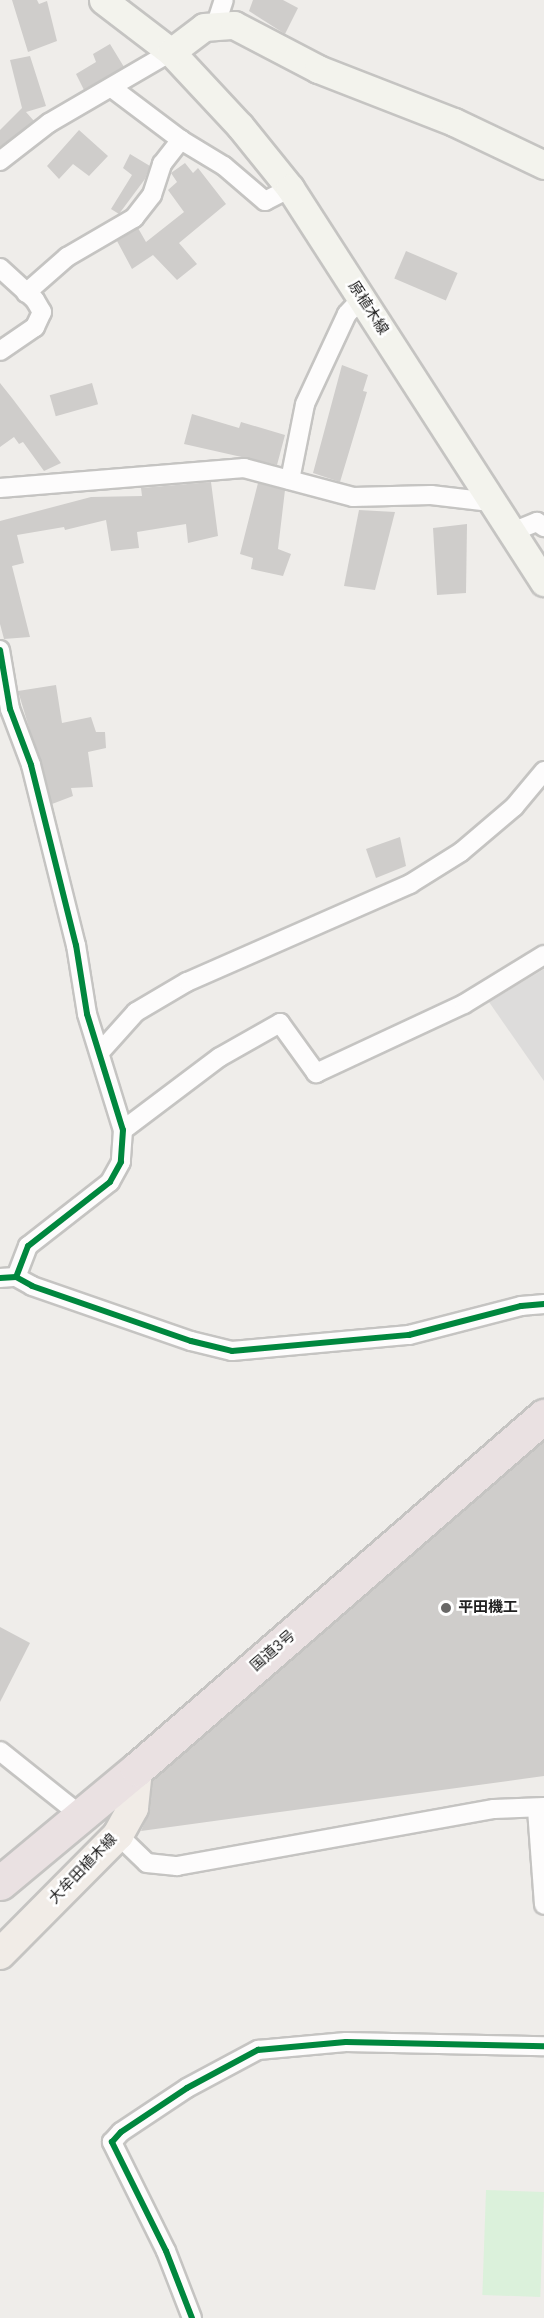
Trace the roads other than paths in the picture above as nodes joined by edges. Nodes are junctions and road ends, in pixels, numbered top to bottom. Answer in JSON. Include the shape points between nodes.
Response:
{"nodes":[{"id":1,"x":104,"y":0,"type":"edge"},
{"id":2,"x":220,"y":12,"type":"edge"},
{"id":3,"x":171,"y":52,"type":"junction"},
{"id":4,"x":112,"y":88,"type":"junction"},
{"id":5,"x":181,"y":140,"type":"junction"},
{"id":6,"x":0,"y":160,"type":"edge"},
{"id":7,"x":544,"y":165,"type":"edge"},
{"id":8,"x":290,"y":188,"type":"junction"},
{"id":9,"x":0,"y":268,"type":"edge"},
{"id":10,"x":26,"y":293,"type":"junction"},
{"id":11,"x":362,"y":298,"type":"junction"},
{"id":12,"x":0,"y":351,"type":"edge"},
{"id":13,"x":290,"y":480,"type":"junction"},
{"id":14,"x":0,"y":488,"type":"edge"},
{"id":15,"x":491,"y":502,"type":"junction"},
{"id":16,"x":544,"y":527,"type":"edge"},
{"id":17,"x":512,"y":532,"type":"junction"},
{"id":18,"x":544,"y":582,"type":"edge"},
{"id":19,"x":0,"y":650,"type":"edge"},
{"id":20,"x":544,"y":771,"type":"edge"},
{"id":21,"x":544,"y":955,"type":"edge"},
{"id":22,"x":101,"y":1051,"type":"junction"},
{"id":23,"x":123,"y":1130,"type":"junction"},
{"id":24,"x":8,"y":1277,"type":"edge"},
{"id":25,"x":544,"y":1304,"type":"edge"},
{"id":26,"x":544,"y":1416,"type":"edge"},
{"id":27,"x":0,"y":1751,"type":"edge"},
{"id":28,"x":137,"y":1769,"type":"junction"},
{"id":29,"x":540,"y":1808,"type":"edge"},
{"id":30,"x":79,"y":1814,"type":"junction"},
{"id":31,"x":118,"y":1835,"type":"junction"},
{"id":32,"x":0,"y":1883,"type":"edge"},
{"id":33,"x":544,"y":1905,"type":"edge"},
{"id":34,"x":0,"y":1954,"type":"edge"},
{"id":35,"x":544,"y":2046,"type":"edge"},
{"id":36,"x":192,"y":2318,"type":"edge"}],
"edges":[{"from":1,"to":3,"type":"main road","name":"原植木線"},
{"from":2,"to":3,"type":"main road"},
{"from":2,"to":7,"type":"main road","via":[[234,25],[318,69],[454,122]]},
{"from":3,"to":4,"type":"street"},
{"from":3,"to":8,"type":"main road","name":"原植木線","via":[[240,126]]},
{"from":4,"to":5,"type":"street"},
{"from":4,"to":6,"type":"street","via":[[49,123]]},
{"from":5,"to":8,"type":"street","via":[[224,166],[265,201]]},
{"from":5,"to":10,"type":"street","via":[[162,164],[152,195],[134,218],[67,257]]},
{"from":8,"to":11,"type":"main road","name":"原植木線"},
{"from":9,"to":10,"type":"street"},
{"from":10,"to":12,"type":"street","via":[[39,306],[42,317]]},
{"from":11,"to":13,"type":"street","via":[[347,314],[305,404]]},
{"from":11,"to":15,"type":"main road","name":"原植木線"},
{"from":13,"to":14,"type":"street","via":[[244,468]]},
{"from":13,"to":15,"type":"street","via":[[353,496],[431,495]]},
{"from":15,"to":17,"type":"main road","name":"原植木線"},
{"from":16,"to":17,"type":"street","via":[[537,522]]},
{"from":17,"to":18,"type":"main road","name":"原植木線"},
{"from":19,"to":22,"type":"street","via":[[10,709],[31,765],[76,945],[87,1014]]},
{"from":20,"to":22,"type":"street","via":[[514,807],[461,852],[410,884],[187,982],[136,1012]]},
{"from":21,"to":23,"type":"street","via":[[464,1004],[316,1074],[280,1023],[220,1057]]},
{"from":22,"to":23,"type":"street"},
{"from":23,"to":24,"type":"street","via":[[121,1162],[110,1182],[28,1246]]},
{"from":24,"to":25,"type":"street","via":[[232,1351],[409,1335],[521,1306]]},
{"from":26,"to":28,"type":"highway","name":"国道3号"},
{"from":27,"to":30,"type":"street"},
{"from":28,"to":30,"type":"highway","name":"国道3号"},
{"from":28,"to":31,"type":"main road","name":"大牟田植木線","via":[[133,1808]]},
{"from":29,"to":31,"type":"street","via":[[494,1809],[177,1866],[147,1863]]},
{"from":29,"to":33,"type":"street"},
{"from":30,"to":32,"type":"highway","name":"国道3号"},
{"from":31,"to":34,"type":"main road","name":"大牟田植木線"},
{"from":35,"to":36,"type":"street","via":[[346,2042],[258,2049],[187,2088],[121,2132],[112,2142],[166,2251]]}]}
